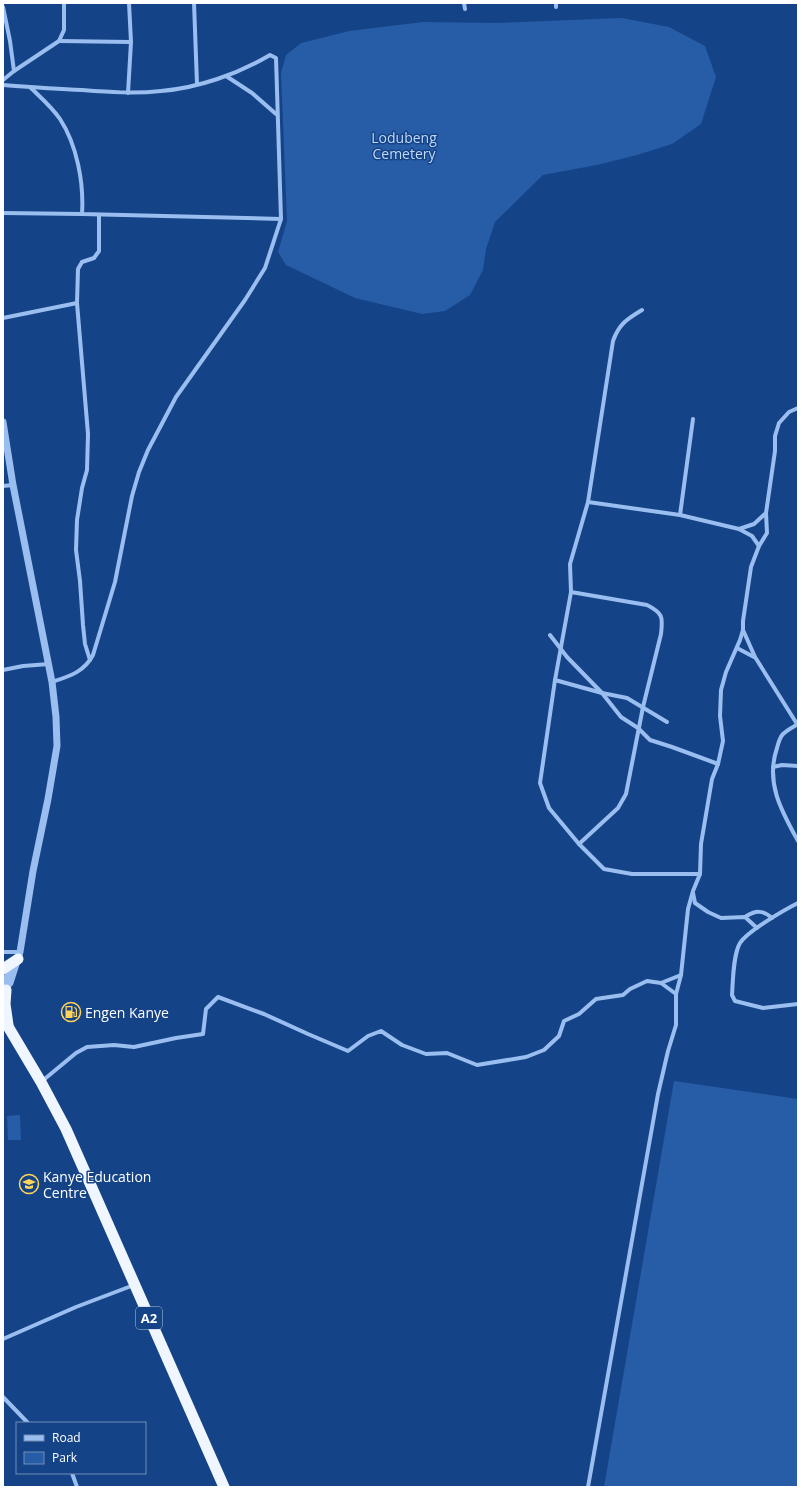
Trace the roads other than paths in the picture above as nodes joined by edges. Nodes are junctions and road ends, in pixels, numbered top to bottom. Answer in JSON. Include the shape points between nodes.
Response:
{"nodes":[{"id":1,"x":64,"y":3,"type":"edge"},
{"id":2,"x":129,"y":3,"type":"edge"},
{"id":3,"x":194,"y":3,"type":"edge"},
{"id":4,"x":464,"y":3,"type":"edge"},
{"id":5,"x":3,"y":7,"type":"edge"},
{"id":6,"x":465,"y":8,"type":"dead end"},
{"id":7,"x":59,"y":41,"type":"junction"},
{"id":8,"x":131,"y":42,"type":"junction"},
{"id":9,"x":14,"y":71,"type":"junction"},
{"id":10,"x":226,"y":76,"type":"junction"},
{"id":11,"x":3,"y":80,"type":"edge"},
{"id":12,"x":197,"y":84,"type":"junction"},
{"id":13,"x":3,"y":85,"type":"edge"},
{"id":14,"x":30,"y":87,"type":"junction"},
{"id":15,"x":128,"y":93,"type":"junction"},
{"id":16,"x":276,"y":114,"type":"junction"},
{"id":17,"x":3,"y":212,"type":"edge"},
{"id":18,"x":82,"y":214,"type":"junction"},
{"id":19,"x":99,"y":215,"type":"junction"},
{"id":20,"x":281,"y":219,"type":"junction"},
{"id":21,"x":78,"y":303,"type":"junction"},
{"id":22,"x":642,"y":310,"type":"dead end"},
{"id":23,"x":3,"y":318,"type":"edge"},
{"id":24,"x":798,"y":408,"type":"edge"},
{"id":25,"x":692,"y":419,"type":"dead end"},
{"id":26,"x":3,"y":422,"type":"edge"},
{"id":27,"x":13,"y":485,"type":"junction"},
{"id":28,"x":3,"y":486,"type":"edge"},
{"id":29,"x":588,"y":502,"type":"junction"},
{"id":30,"x":766,"y":513,"type":"junction"},
{"id":31,"x":680,"y":515,"type":"junction"},
{"id":32,"x":739,"y":529,"type":"junction"},
{"id":33,"x":759,"y":546,"type":"junction"},
{"id":34,"x":571,"y":592,"type":"junction"},
{"id":35,"x":743,"y":630,"type":"junction"},
{"id":36,"x":550,"y":635,"type":"dead end"},
{"id":37,"x":737,"y":648,"type":"junction"},
{"id":38,"x":561,"y":649,"type":"junction"},
{"id":39,"x":755,"y":657,"type":"junction"},
{"id":40,"x":90,"y":660,"type":"junction"},
{"id":41,"x":48,"y":664,"type":"junction"},
{"id":42,"x":3,"y":670,"type":"edge"},
{"id":43,"x":555,"y":680,"type":"junction"},
{"id":44,"x":52,"y":682,"type":"junction"},
{"id":45,"x":602,"y":693,"type":"junction"},
{"id":46,"x":643,"y":707,"type":"junction"},
{"id":47,"x":667,"y":722,"type":"dead end"},
{"id":48,"x":798,"y":724,"type":"edge"},
{"id":49,"x":638,"y":728,"type":"junction"},
{"id":50,"x":718,"y":764,"type":"junction"},
{"id":51,"x":798,"y":766,"type":"edge"},
{"id":52,"x":773,"y":767,"type":"junction"},
{"id":53,"x":798,"y":841,"type":"edge"},
{"id":54,"x":579,"y":844,"type":"junction"},
{"id":55,"x":700,"y":874,"type":"junction"},
{"id":56,"x":693,"y":891,"type":"junction"},
{"id":57,"x":695,"y":903,"type":"junction"},
{"id":58,"x":798,"y":903,"type":"edge"},
{"id":59,"x":688,"y":909,"type":"junction"},
{"id":60,"x":745,"y":917,"type":"junction"},
{"id":61,"x":772,"y":918,"type":"junction"},
{"id":62,"x":757,"y":928,"type":"junction"},
{"id":63,"x":3,"y":952,"type":"edge"},
{"id":64,"x":18,"y":959,"type":"junction"},
{"id":65,"x":3,"y":969,"type":"edge"},
{"id":66,"x":681,"y":976,"type":"junction"},
{"id":67,"x":661,"y":983,"type":"junction"},
{"id":68,"x":4,"y":987,"type":"edge"},
{"id":69,"x":676,"y":994,"type":"junction"},
{"id":70,"x":798,"y":1004,"type":"edge"},
{"id":71,"x":5,"y":1025,"type":"edge"},
{"id":72,"x":41,"y":1082,"type":"junction"},
{"id":73,"x":75,"y":1150,"type":"junction"},
{"id":74,"x":134,"y":1284,"type":"junction"},
{"id":75,"x":3,"y":1339,"type":"edge"},
{"id":76,"x":3,"y":1397,"type":"edge"},
{"id":77,"x":27,"y":1422,"type":"edge"},
{"id":78,"x":72,"y":1474,"type":"edge"},
{"id":79,"x":78,"y":1487,"type":"edge"},
{"id":80,"x":224,"y":1487,"type":"edge"},
{"id":81,"x":588,"y":1487,"type":"edge"}],
"edges":[{"from":1,"to":7,"type":"street","via":[[64,30]]},
{"from":2,"to":8,"type":"street"},
{"from":3,"to":12,"type":"street"},
{"from":4,"to":6,"type":"street"},
{"from":5,"to":9,"type":"street"},
{"from":7,"to":8,"type":"street"},
{"from":7,"to":9,"type":"street"},
{"from":8,"to":15,"type":"street"},
{"from":9,"to":11,"type":"street"},
{"from":10,"to":12,"type":"street"},
{"from":10,"to":16,"type":"street","via":[[252,93]]},
{"from":10,"to":16,"type":"street","via":[[270,56],[276,58]]},
{"from":12,"to":15,"type":"street","via":[[169,90]]},
{"from":13,"to":14,"type":"street"},
{"from":14,"to":15,"type":"street"},
{"from":14,"to":18,"type":"street","via":[[61,120],[76,152]]},
{"from":16,"to":20,"type":"street"},
{"from":17,"to":18,"type":"street"},
{"from":18,"to":19,"type":"street"},
{"from":19,"to":20,"type":"street"},
{"from":19,"to":21,"type":"street","via":[[99,251],[94,258],[85,260],[79,266]]},
{"from":20,"to":40,"type":"street","via":[[264,268],[245,300],[176,397],[148,450],[132,496],[115,582],[96,648]]},
{"from":21,"to":23,"type":"street"},
{"from":21,"to":40,"type":"street","via":[[88,434],[87,470],[78,514],[76,550],[84,638]]},
{"from":22,"to":29,"type":"street","via":[[617,329],[613,341]]},
{"from":24,"to":30,"type":"street","via":[[789,412],[779,423],[775,436]]},
{"from":25,"to":31,"type":"street"},
{"from":26,"to":27,"type":"street"},
{"from":27,"to":28,"type":"street"},
{"from":27,"to":41,"type":"street"},
{"from":29,"to":31,"type":"street"},
{"from":29,"to":34,"type":"street","via":[[570,564]]},
{"from":30,"to":32,"type":"street","via":[[754,524]]},
{"from":30,"to":33,"type":"street","via":[[767,534]]},
{"from":31,"to":32,"type":"street"},
{"from":32,"to":33,"type":"street","via":[[752,536]]},
{"from":33,"to":35,"type":"street","via":[[751,567]]},
{"from":34,"to":38,"type":"street"},
{"from":34,"to":46,"type":"street","via":[[641,604],[657,610],[662,617],[662,634]]},
{"from":35,"to":37,"type":"street"},
{"from":35,"to":39,"type":"street"},
{"from":36,"to":38,"type":"street"},
{"from":37,"to":39,"type":"street"},
{"from":37,"to":50,"type":"street","via":[[721,690],[720,716],[723,741]]},
{"from":38,"to":43,"type":"street"},
{"from":38,"to":45,"type":"street"},
{"from":39,"to":48,"type":"street"},
{"from":40,"to":44,"type":"street","via":[[78,672]]},
{"from":41,"to":42,"type":"street"},
{"from":41,"to":44,"type":"street"},
{"from":43,"to":45,"type":"street"},
{"from":43,"to":54,"type":"street","via":[[540,783],[549,808]]},
{"from":44,"to":64,"type":"street","via":[[57,746]]},
{"from":45,"to":46,"type":"street","via":[[627,698]]},
{"from":45,"to":49,"type":"street","via":[[621,717]]},
{"from":46,"to":47,"type":"street"},
{"from":46,"to":49,"type":"street"},
{"from":48,"to":52,"type":"street","via":[[782,735]]},
{"from":49,"to":50,"type":"street","via":[[650,740]]},
{"from":49,"to":54,"type":"street","via":[[626,794],[622,802]]},
{"from":50,"to":55,"type":"street","via":[[712,779],[701,844]]},
{"from":51,"to":52,"type":"street"},
{"from":52,"to":53,"type":"street","via":[[773,789]]},
{"from":54,"to":55,"type":"street","via":[[604,869],[632,874]]},
{"from":55,"to":56,"type":"street"},
{"from":56,"to":57,"type":"street"},
{"from":56,"to":59,"type":"street"},
{"from":57,"to":59,"type":"street"},
{"from":57,"to":60,"type":"street","via":[[721,918]]},
{"from":58,"to":61,"type":"street"},
{"from":59,"to":66,"type":"street"},
{"from":60,"to":61,"type":"street","via":[[752,912],[765,912]]},
{"from":60,"to":62,"type":"street"},
{"from":61,"to":62,"type":"street"},
{"from":62,"to":70,"type":"street","via":[[740,943],[736,953],[732,990],[735,1001],[763,1008]]},
{"from":63,"to":64,"type":"street"},
{"from":64,"to":65,"type":"highway"},
{"from":64,"to":68,"type":"street","via":[[10,983]]},
{"from":66,"to":67,"type":"street"},
{"from":66,"to":69,"type":"street"},
{"from":67,"to":69,"type":"street"},
{"from":67,"to":72,"type":"street","via":[[647,981],[630,989],[623,996],[596,999],[579,1014],[564,1021],[559,1036],[544,1050],[526,1057],[477,1065],[447,1053],[426,1054],[402,1045],[381,1031],[368,1036],[348,1051],[218,997],[206,1009],[203,1034],[134,1047],[114,1045],[87,1048],[76,1053]]},
{"from":68,"to":71,"type":"highway"},
{"from":69,"to":81,"type":"street","via":[[676,1025],[658,1094]]},
{"from":71,"to":72,"type":"highway","number":"A2"},
{"from":71,"to":73,"type":"highway","number":"A2","via":[[63,1134]]},
{"from":72,"to":73,"type":"highway","number":"A2"},
{"from":73,"to":74,"type":"highway","number":"A2"},
{"from":74,"to":75,"type":"street"},
{"from":74,"to":80,"type":"highway","number":"A2"},
{"from":76,"to":77,"type":"street"},
{"from":78,"to":79,"type":"street"}]}
